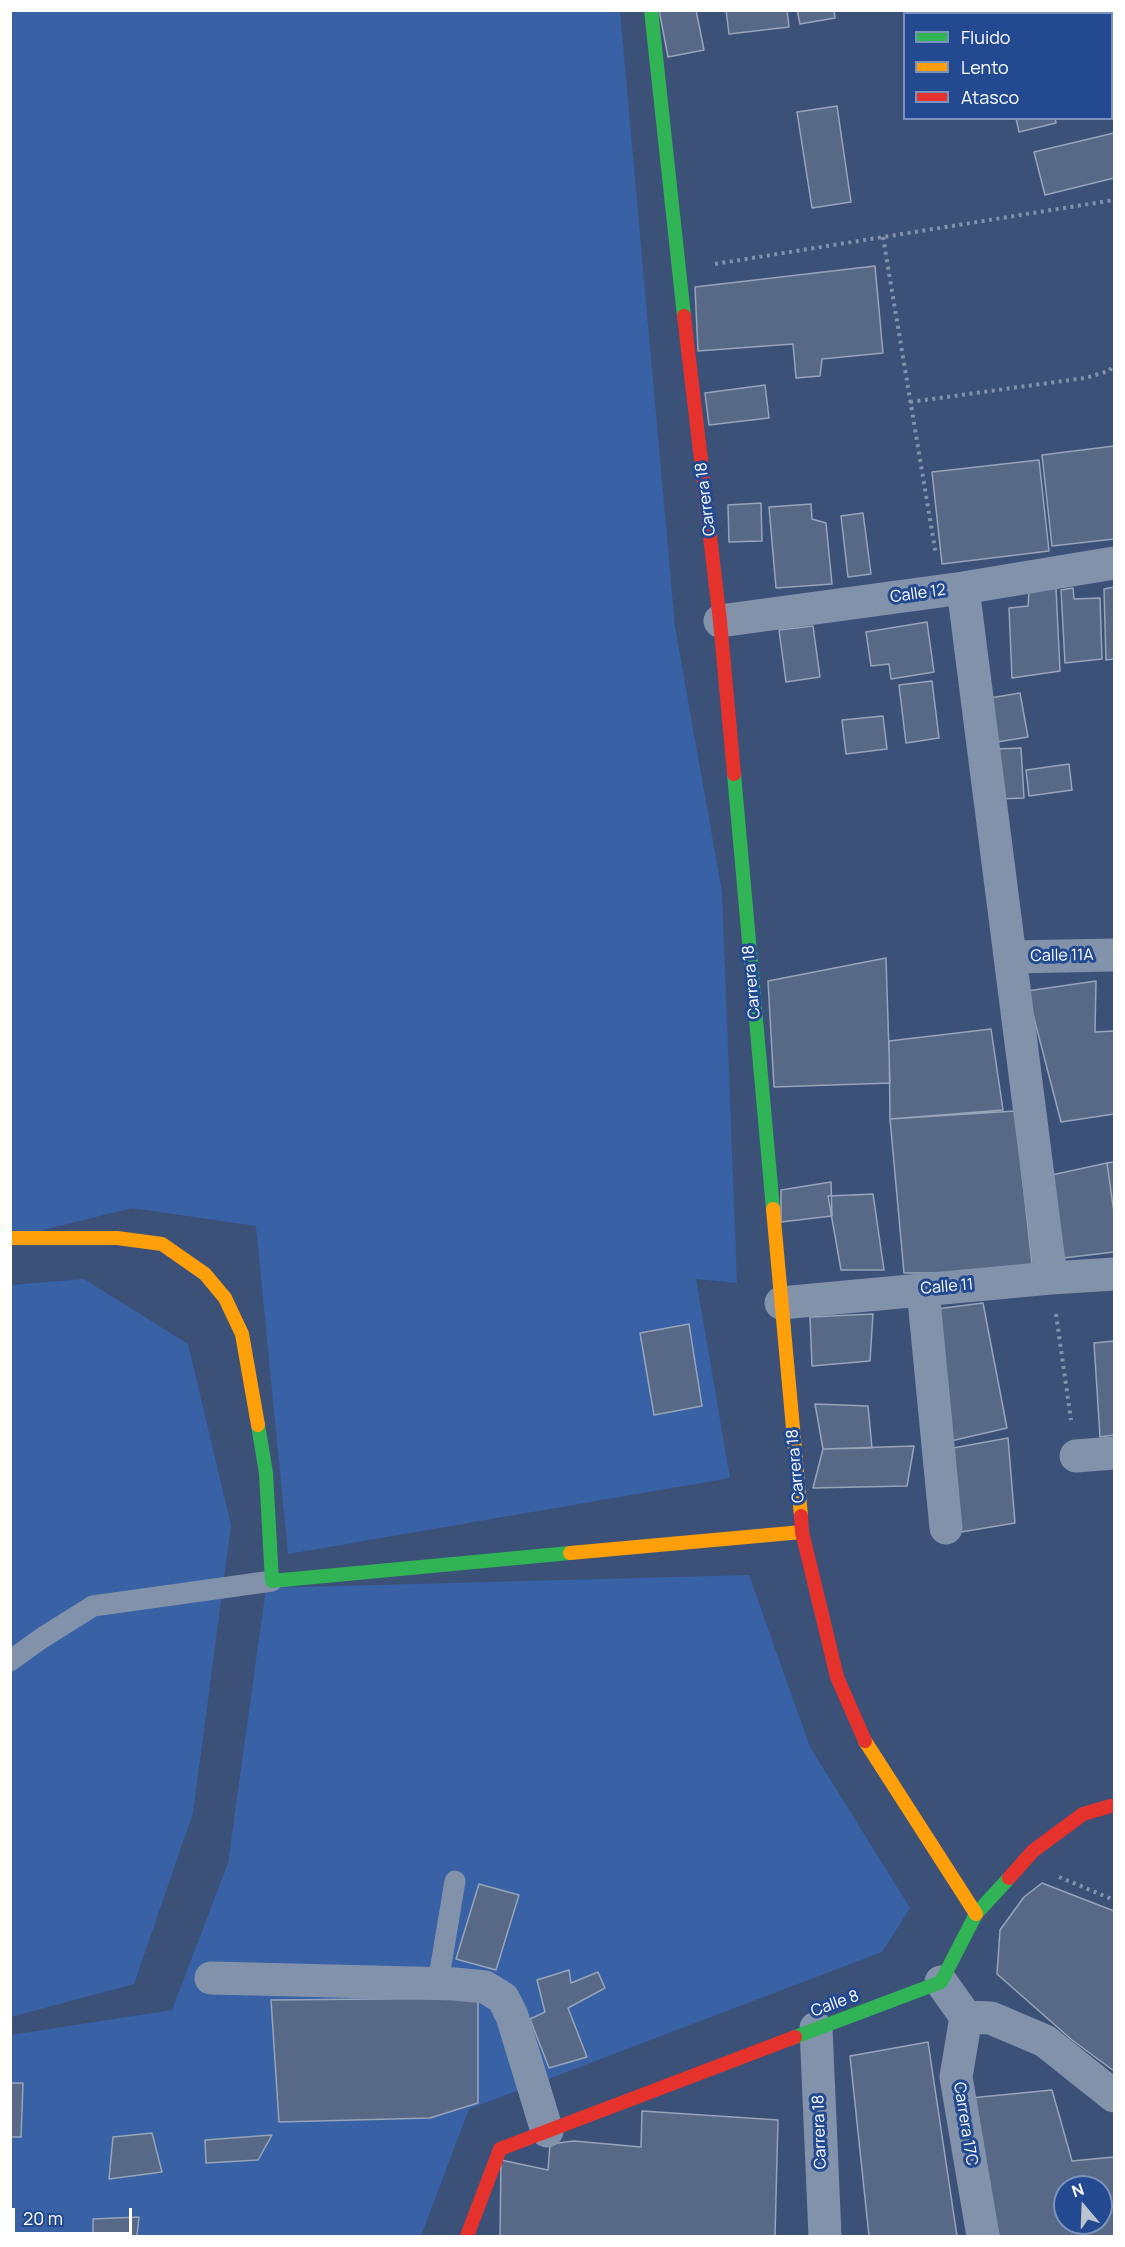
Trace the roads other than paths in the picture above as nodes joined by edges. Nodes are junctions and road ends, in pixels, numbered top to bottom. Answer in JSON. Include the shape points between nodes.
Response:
{"nodes":[{"id":1,"x":651,"y":10,"type":"edge"},
{"id":2,"x":1114,"y":563,"type":"edge"},
{"id":3,"x":952,"y":590,"type":"junction"},
{"id":4,"x":720,"y":621,"type":"junction"},
{"id":5,"x":1114,"y":955,"type":"edge"},
{"id":6,"x":1010,"y":957,"type":"junction"},
{"id":7,"x":10,"y":1238,"type":"edge"},
{"id":8,"x":1114,"y":1274,"type":"edge"},
{"id":9,"x":1051,"y":1278,"type":"junction"},
{"id":10,"x":923,"y":1290,"type":"junction"},
{"id":11,"x":781,"y":1303,"type":"junction"},
{"id":12,"x":1114,"y":1453,"type":"edge"},
{"id":13,"x":1076,"y":1456,"type":"road end"},
{"id":14,"x":946,"y":1528,"type":"dead end"},
{"id":15,"x":802,"y":1532,"type":"junction"},
{"id":16,"x":272,"y":1581,"type":"junction"},
{"id":17,"x":10,"y":1661,"type":"edge"},
{"id":18,"x":1114,"y":1805,"type":"edge"},
{"id":19,"x":455,"y":1881,"type":"dead end"},
{"id":20,"x":976,"y":1914,"type":"junction"},
{"id":21,"x":211,"y":1978,"type":"dead end"},
{"id":22,"x":438,"y":1983,"type":"junction"},
{"id":23,"x":941,"y":1983,"type":"junction"},
{"id":24,"x":966,"y":2017,"type":"junction"},
{"id":25,"x":816,"y":2028,"type":"junction"},
{"id":26,"x":1114,"y":2096,"type":"edge"},
{"id":27,"x":547,"y":2131,"type":"junction"},
{"id":28,"x":468,"y":2236,"type":"edge"},
{"id":29,"x":825,"y":2236,"type":"edge"},
{"id":30,"x":983,"y":2236,"type":"edge"}],
"edges":[{"from":1,"to":4,"type":"street","name":"Carrera 18"},
{"from":2,"to":3,"type":"street","name":"Calle 12"},
{"from":3,"to":4,"type":"street","name":"Calle 12"},
{"from":3,"to":6,"type":"street"},
{"from":4,"to":11,"type":"street","name":"Carrera 18"},
{"from":5,"to":6,"type":"street","name":"Calle 11A"},
{"from":6,"to":9,"type":"street"},
{"from":7,"to":16,"type":"street","via":[[117,1238],[162,1244],[205,1274],[225,1298],[242,1334],[266,1473]]},
{"from":8,"to":9,"type":"street","name":"Calle 11"},
{"from":9,"to":10,"type":"street","name":"Calle 11"},
{"from":10,"to":11,"type":"street","name":"Calle 11"},
{"from":10,"to":14,"type":"street"},
{"from":11,"to":15,"type":"street","name":"Carrera 18"},
{"from":12,"to":13,"type":"street"},
{"from":15,"to":16,"type":"street"},
{"from":15,"to":20,"type":"street","name":"Carrera 18","via":[[837,1677],[862,1736]]},
{"from":16,"to":17,"type":"lane","via":[[93,1606]]},
{"from":18,"to":20,"type":"street","via":[[1083,1814],[1033,1851]]},
{"from":19,"to":22,"type":"lane"},
{"from":20,"to":23,"type":"street"},
{"from":21,"to":22,"type":"street"},
{"from":22,"to":27,"type":"street","via":[[485,1987],[503,1998]]},
{"from":23,"to":24,"type":"street"},
{"from":23,"to":25,"type":"street","name":"Calle 8"},
{"from":24,"to":26,"type":"street","via":[[991,2018],[1045,2041]]},
{"from":24,"to":30,"type":"street","name":"Carrera 17C","via":[[956,2077]]},
{"from":25,"to":27,"type":"street","name":"Calle 8"},
{"from":25,"to":29,"type":"street","name":"Carrera 18"},
{"from":27,"to":28,"type":"street","name":"Calle 8","via":[[500,2149]]}]}
